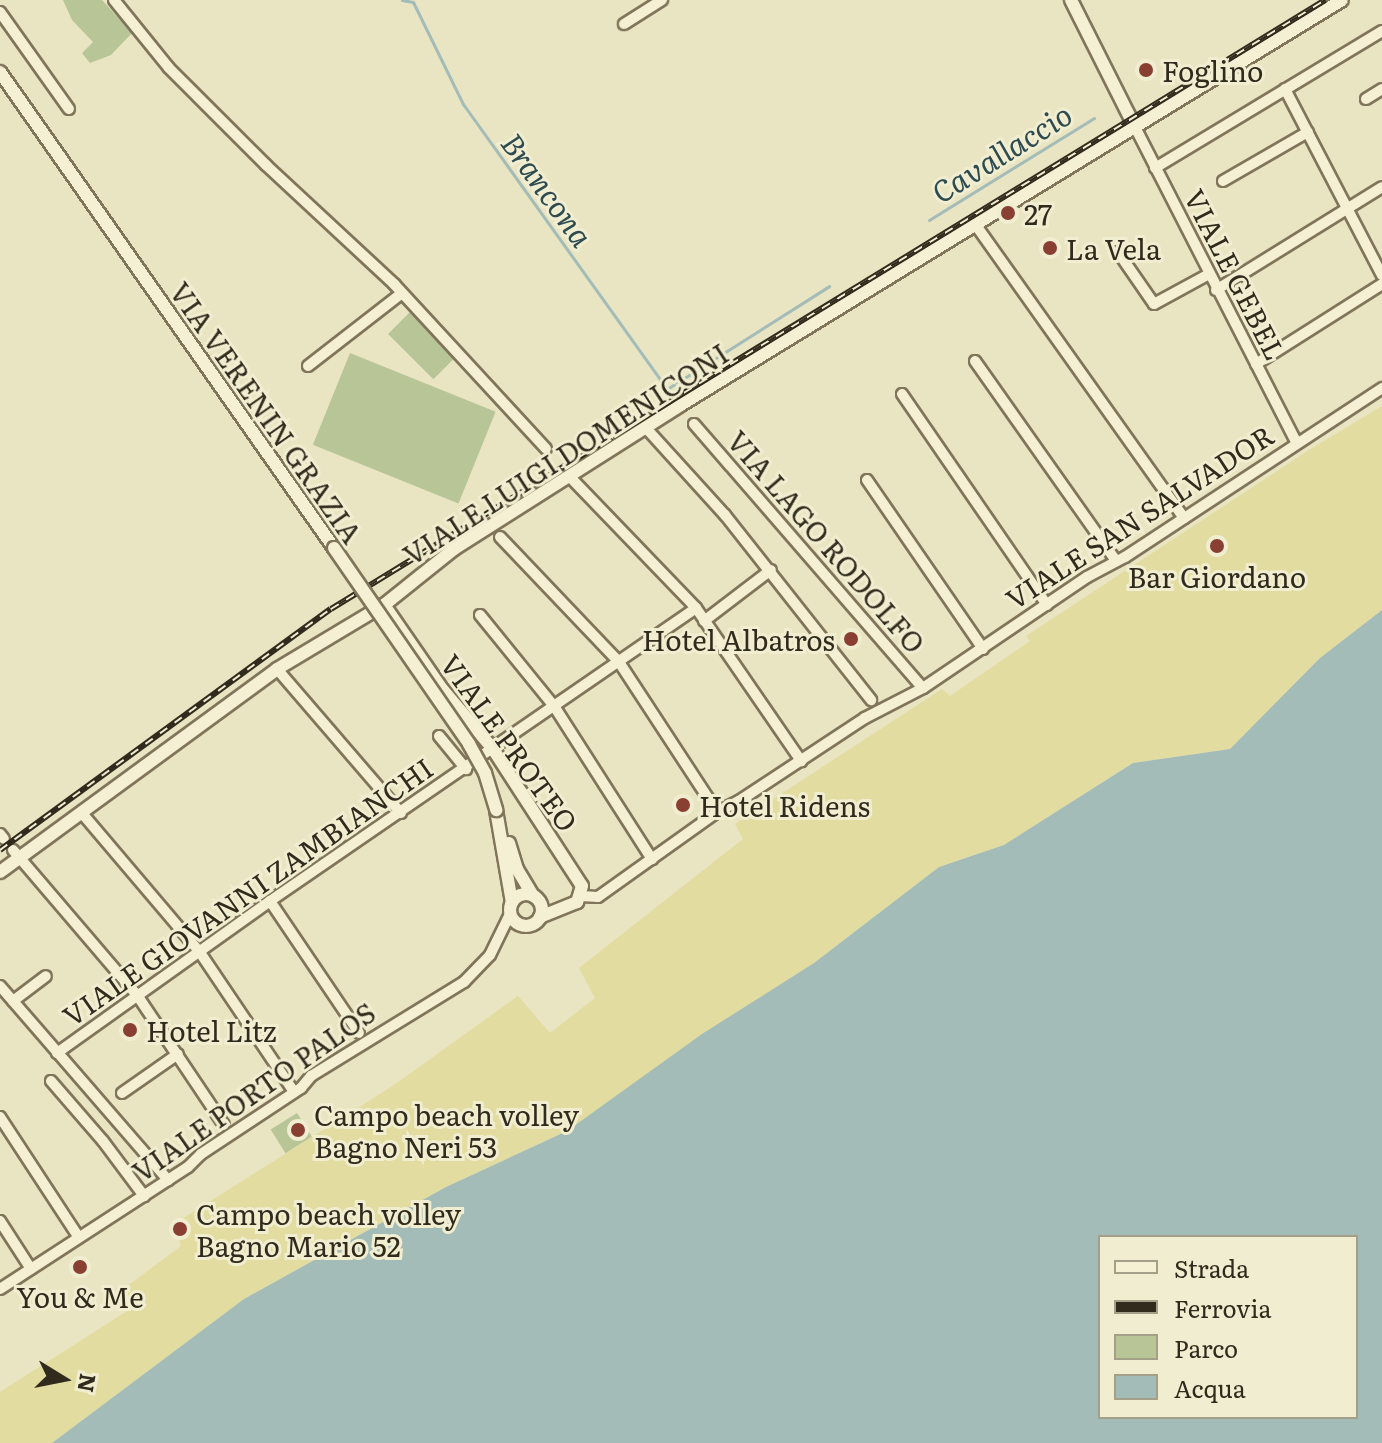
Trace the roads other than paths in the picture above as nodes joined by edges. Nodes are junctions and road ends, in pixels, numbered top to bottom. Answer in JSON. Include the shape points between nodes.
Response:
{"nodes":[{"id":1,"x":114,"y":0,"type":"edge"},
{"id":2,"x":662,"y":0,"type":"edge"},
{"id":3,"x":1342,"y":0,"type":"edge"},
{"id":4,"x":1073,"y":1,"type":"edge"},
{"id":5,"x":0,"y":12,"type":"edge"},
{"id":6,"x":624,"y":24,"type":"dead end"},
{"id":7,"x":1382,"y":31,"type":"edge"},
{"id":8,"x":0,"y":72,"type":"edge"},
{"id":9,"x":1285,"y":89,"type":"junction"},
{"id":10,"x":1382,"y":89,"type":"edge"},
{"id":11,"x":1366,"y":99,"type":"dead end"},
{"id":12,"x":69,"y":109,"type":"dead end"},
{"id":13,"x":1135,"y":127,"type":"junction"},
{"id":14,"x":1308,"y":132,"type":"junction"},
{"id":15,"x":1155,"y":168,"type":"junction"},
{"id":16,"x":1223,"y":181,"type":"dead end"},
{"id":17,"x":1382,"y":187,"type":"edge"},
{"id":18,"x":1349,"y":208,"type":"junction"},
{"id":19,"x":975,"y":224,"type":"junction"},
{"id":20,"x":1118,"y":252,"type":"dead end"},
{"id":21,"x":1209,"y":274,"type":"junction"},
{"id":22,"x":1382,"y":275,"type":"edge"},
{"id":23,"x":1382,"y":284,"type":"edge"},
{"id":24,"x":1216,"y":290,"type":"junction"},
{"id":25,"x":402,"y":293,"type":"junction"},
{"id":26,"x":975,"y":361,"type":"dead end"},
{"id":27,"x":1256,"y":364,"type":"junction"},
{"id":28,"x":308,"y":366,"type":"dead end"},
{"id":29,"x":1382,"y":388,"type":"edge"},
{"id":30,"x":902,"y":394,"type":"dead end"},
{"id":31,"x":694,"y":424,"type":"dead end"},
{"id":32,"x":646,"y":428,"type":"junction"},
{"id":33,"x":1296,"y":442,"type":"junction"},
{"id":34,"x":546,"y":449,"type":"dead end"},
{"id":35,"x":570,"y":477,"type":"junction"},
{"id":36,"x":867,"y":480,"type":"dead end"},
{"id":37,"x":1184,"y":518,"type":"junction"},
{"id":38,"x":500,"y":537,"type":"dead end"},
{"id":39,"x":1116,"y":561,"type":"junction"},
{"id":40,"x":771,"y":570,"type":"junction"},
{"id":41,"x":384,"y":605,"type":"junction"},
{"id":42,"x":1047,"y":605,"type":"junction"},
{"id":43,"x":696,"y":608,"type":"junction"},
{"id":44,"x":480,"y":615,"type":"dead end"},
{"id":45,"x":704,"y":621,"type":"junction"},
{"id":46,"x":983,"y":649,"type":"junction"},
{"id":47,"x":619,"y":662,"type":"junction"},
{"id":48,"x":277,"y":669,"type":"junction"},
{"id":49,"x":923,"y":688,"type":"junction"},
{"id":50,"x":871,"y":700,"type":"dead end"},
{"id":51,"x":554,"y":706,"type":"junction"},
{"id":52,"x":439,"y":736,"type":"dead end"},
{"id":53,"x":493,"y":749,"type":"junction"},
{"id":54,"x":801,"y":761,"type":"junction"},
{"id":55,"x":466,"y":769,"type":"junction"},
{"id":56,"x":81,"y":812,"type":"junction"},
{"id":57,"x":717,"y":812,"type":"junction"},
{"id":58,"x":401,"y":813,"type":"junction"},
{"id":59,"x":502,"y":829,"type":"junction"},
{"id":60,"x":17,"y":855,"type":"junction"},
{"id":61,"x":652,"y":859,"type":"junction"},
{"id":62,"x":0,"y":872,"type":"edge"},
{"id":63,"x":581,"y":896,"type":"junction"},
{"id":64,"x":535,"y":898,"type":"junction"},
{"id":65,"x":270,"y":901,"type":"junction"},
{"id":66,"x":570,"y":905,"type":"junction"},
{"id":67,"x":511,"y":907,"type":"junction"},
{"id":68,"x":540,"y":917,"type":"junction"},
{"id":69,"x":199,"y":951,"type":"junction"},
{"id":70,"x":46,"y":976,"type":"dead end"},
{"id":71,"x":0,"y":986,"type":"edge"},
{"id":72,"x":137,"y":995,"type":"junction"},
{"id":73,"x":13,"y":1001,"type":"junction"},
{"id":74,"x":359,"y":1033,"type":"dead end"},
{"id":75,"x":57,"y":1053,"type":"junction"},
{"id":76,"x":178,"y":1054,"type":"junction"},
{"id":77,"x":51,"y":1081,"type":"dead end"},
{"id":78,"x":294,"y":1092,"type":"junction"},
{"id":79,"x":122,"y":1093,"type":"dead end"},
{"id":80,"x":0,"y":1117,"type":"edge"},
{"id":81,"x":224,"y":1125,"type":"dead end"},
{"id":82,"x":168,"y":1180,"type":"junction"},
{"id":83,"x":144,"y":1196,"type":"junction"},
{"id":84,"x":0,"y":1221,"type":"edge"},
{"id":85,"x":78,"y":1236,"type":"junction"},
{"id":86,"x":31,"y":1269,"type":"junction"},
{"id":87,"x":0,"y":1289,"type":"edge"}],
"edges":[{"from":1,"to":25,"type":"street","via":[[169,68]]},
{"from":2,"to":6,"type":"street"},
{"from":3,"to":13,"type":"street","name":"VIALE LUIGI DOMENICONI"},
{"from":4,"to":13,"type":"street"},
{"from":5,"to":12,"type":"street"},
{"from":7,"to":9,"type":"street"},
{"from":8,"to":59,"type":"street","name":"VIA VERENIN GRAZIA","bridge":true,"via":[[469,744],[485,773]]},
{"from":9,"to":14,"type":"street"},
{"from":9,"to":15,"type":"street"},
{"from":10,"to":11,"type":"street"},
{"from":13,"to":15,"type":"street","name":"VIALE GEBEL"},
{"from":13,"to":19,"type":"street","name":"VIALE LUIGI DOMENICONI"},
{"from":14,"to":16,"type":"street"},
{"from":14,"to":18,"type":"street"},
{"from":15,"to":21,"type":"street","name":"VIALE GEBEL"},
{"from":17,"to":18,"type":"street"},
{"from":18,"to":22,"type":"street"},
{"from":18,"to":24,"type":"street"},
{"from":19,"to":32,"type":"street","name":"VIALE LUIGI DOMENICONI"},
{"from":19,"to":37,"type":"street"},
{"from":20,"to":21,"type":"street","via":[[1154,304]]},
{"from":21,"to":24,"type":"street","name":"VIALE GEBEL"},
{"from":23,"to":27,"type":"street"},
{"from":24,"to":27,"type":"street","name":"VIALE GEBEL"},
{"from":25,"to":28,"type":"street"},
{"from":25,"to":34,"type":"street"},
{"from":26,"to":39,"type":"street"},
{"from":27,"to":33,"type":"street","name":"VIALE GEBEL"},
{"from":29,"to":33,"type":"street","name":"VIALE SAN SALVADOR"},
{"from":30,"to":42,"type":"street"},
{"from":31,"to":49,"type":"street","name":"VIA LAGO RODOLFO"},
{"from":32,"to":35,"type":"street","name":"VIALE LUIGI DOMENICONI"},
{"from":32,"to":40,"type":"street"},
{"from":33,"to":37,"type":"street","name":"VIALE SAN SALVADOR"},
{"from":35,"to":41,"type":"street","name":"VIALE LUIGI DOMENICONI","via":[[454,549]]},
{"from":35,"to":43,"type":"street"},
{"from":36,"to":46,"type":"street"},
{"from":37,"to":39,"type":"street","name":"VIALE SAN SALVADOR"},
{"from":38,"to":47,"type":"street"},
{"from":39,"to":42,"type":"street","name":"VIALE SAN SALVADOR"},
{"from":40,"to":45,"type":"street"},
{"from":40,"to":50,"type":"street"},
{"from":41,"to":48,"type":"street","name":"VIALE LUIGI DOMENICONI"},
{"from":41,"to":53,"type":"street","name":"VIALE PROTEO","via":[[442,689]]},
{"from":42,"to":46,"type":"street","name":"VIALE SAN SALVADOR"},
{"from":43,"to":45,"type":"street"},
{"from":43,"to":47,"type":"street","name":"VIALE GIOVANNI ZAMBIANCHI"},
{"from":44,"to":51,"type":"street"},
{"from":45,"to":54,"type":"street"},
{"from":46,"to":49,"type":"street","name":"VIALE SAN SALVADOR"},
{"from":47,"to":51,"type":"street","name":"VIALE GIOVANNI ZAMBIANCHI"},
{"from":47,"to":57,"type":"street"},
{"from":48,"to":56,"type":"street","name":"VIALE LUIGI DOMENICONI"},
{"from":48,"to":58,"type":"street"},
{"from":49,"to":54,"type":"street","via":[[865,718]]},
{"from":51,"to":53,"type":"street","name":"VIALE GIOVANNI ZAMBIANCHI"},
{"from":51,"to":61,"type":"street"},
{"from":52,"to":55,"type":"street","name":"VIALE GIOVANNI ZAMBIANCHI"},
{"from":53,"to":55,"type":"street","name":"VIALE GIOVANNI ZAMBIANCHI"},
{"from":53,"to":63,"type":"street","name":"VIALE PROTEO","via":[[582,886]]},
{"from":54,"to":57,"type":"street"},
{"from":55,"to":58,"type":"street","name":"VIALE GIOVANNI ZAMBIANCHI"},
{"from":56,"to":60,"type":"street","name":"VIALE LUIGI DOMENICONI"},
{"from":56,"to":69,"type":"street"},
{"from":57,"to":61,"type":"street"},
{"from":58,"to":65,"type":"street","name":"VIALE GIOVANNI ZAMBIANCHI"},
{"from":59,"to":64,"type":"street","name":"VIA VERENIN GRAZIA"},
{"from":59,"to":67,"type":"street","name":"VIA VERENIN GRAZIA"},
{"from":60,"to":62,"type":"street","name":"VIALE LUIGI DOMENICONI"},
{"from":60,"to":72,"type":"street"},
{"from":61,"to":63,"type":"street","via":[[598,897]]},
{"from":63,"to":66,"type":"street"},
{"from":64,"to":66,"type":"street"},
{"from":64,"to":67,"type":"street","via":[[519,896]]},
{"from":64,"to":68,"type":"street","via":[[542,908]]},
{"from":65,"to":69,"type":"street","name":"VIALE GIOVANNI ZAMBIANCHI"},
{"from":65,"to":74,"type":"street"},
{"from":66,"to":68,"type":"street"},
{"from":67,"to":68,"type":"street","via":[[515,921],[523,925]]},
{"from":67,"to":78,"type":"street","name":"VIALE PORTO PALOS","via":[[490,955],[474,974]]},
{"from":69,"to":72,"type":"street","name":"VIALE GIOVANNI ZAMBIANCHI"},
{"from":69,"to":78,"type":"street"},
{"from":70,"to":73,"type":"street"},
{"from":71,"to":73,"type":"street"},
{"from":72,"to":75,"type":"street","name":"VIALE GIOVANNI ZAMBIANCHI"},
{"from":72,"to":76,"type":"street"},
{"from":73,"to":75,"type":"street"},
{"from":75,"to":82,"type":"street"},
{"from":76,"to":79,"type":"street"},
{"from":76,"to":81,"type":"street"},
{"from":77,"to":83,"type":"street"},
{"from":78,"to":82,"type":"street","name":"VIALE PORTO PALOS"},
{"from":80,"to":85,"type":"street"},
{"from":82,"to":83,"type":"street","name":"VIALE PORTO PALOS"},
{"from":83,"to":85,"type":"street","name":"VIALE PORTO PALOS"},
{"from":84,"to":86,"type":"street"},
{"from":85,"to":86,"type":"street","name":"VIALE PORTO PALOS"},
{"from":86,"to":87,"type":"street","name":"VIALE PORTO PALOS"}]}
